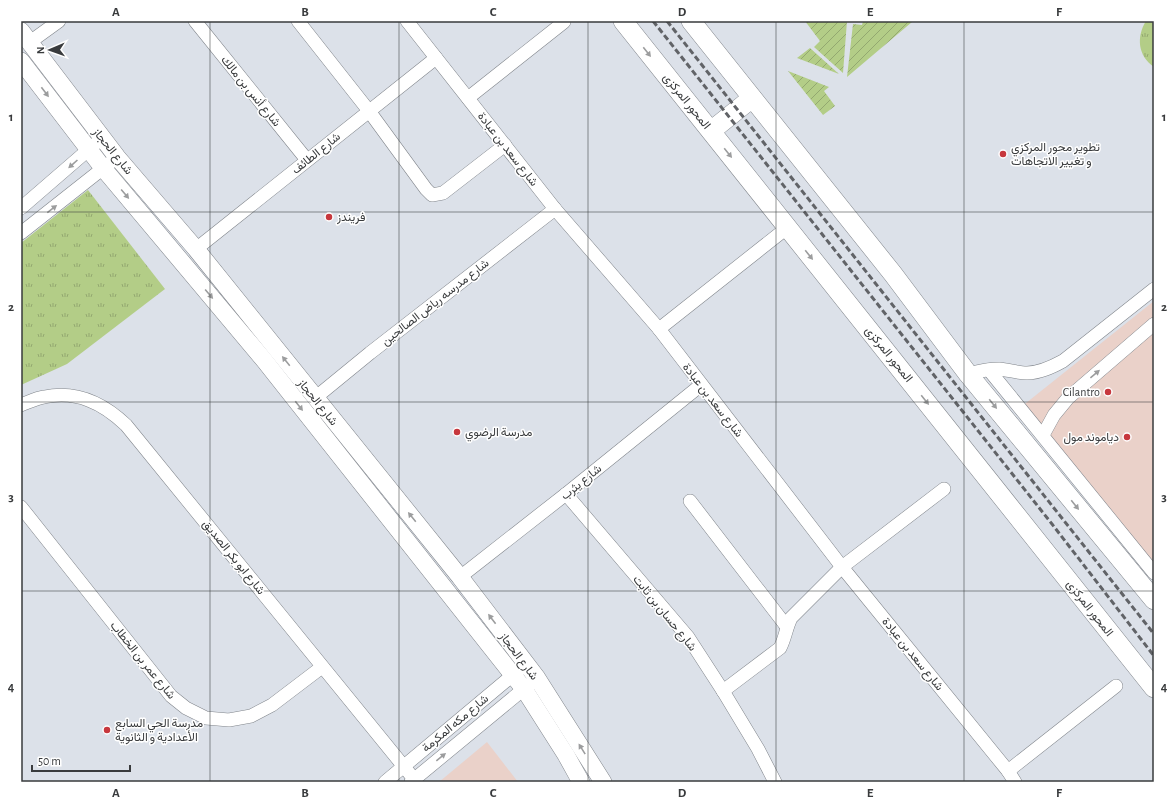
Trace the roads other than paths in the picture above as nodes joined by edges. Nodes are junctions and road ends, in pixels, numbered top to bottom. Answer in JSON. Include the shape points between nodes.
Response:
{"nodes":[{"id":1,"x":59,"y":21,"type":"edge"},
{"id":2,"x":195,"y":21,"type":"edge"},
{"id":3,"x":298,"y":21,"type":"edge"},
{"id":4,"x":407,"y":21,"type":"edge"},
{"id":5,"x":623,"y":21,"type":"edge"},
{"id":6,"x":691,"y":21,"type":"edge"},
{"id":7,"x":564,"y":22,"type":"dead end"},
{"id":8,"x":25,"y":36,"type":"edge"},
{"id":9,"x":436,"y":58,"type":"junction"},
{"id":10,"x":21,"y":61,"type":"edge"},
{"id":11,"x":468,"y":98,"type":"junction"},
{"id":12,"x":752,"y":98,"type":"junction"},
{"id":13,"x":369,"y":111,"type":"junction"},
{"id":14,"x":711,"y":131,"type":"junction"},
{"id":15,"x":103,"y":138,"type":"junction"},
{"id":16,"x":505,"y":145,"type":"junction"},
{"id":17,"x":89,"y":149,"type":"junction"},
{"id":18,"x":117,"y":157,"type":"junction"},
{"id":19,"x":307,"y":160,"type":"junction"},
{"id":20,"x":103,"y":168,"type":"junction"},
{"id":21,"x":21,"y":208,"type":"edge"},
{"id":22,"x":555,"y":208,"type":"junction"},
{"id":23,"x":788,"y":227,"type":"junction"},
{"id":24,"x":21,"y":233,"type":"edge"},
{"id":25,"x":196,"y":249,"type":"junction"},
{"id":26,"x":1154,"y":289,"type":"edge"},
{"id":27,"x":1154,"y":324,"type":"edge"},
{"id":28,"x":659,"y":330,"type":"junction"},
{"id":29,"x":989,"y":370,"type":"junction"},
{"id":30,"x":968,"y":374,"type":"junction"},
{"id":31,"x":701,"y":385,"type":"junction"},
{"id":32,"x":315,"y":398,"type":"junction"},
{"id":33,"x":21,"y":405,"type":"edge"},
{"id":34,"x":1043,"y":435,"type":"junction"},
{"id":35,"x":944,"y":489,"type":"dead end"},
{"id":36,"x":566,"y":494,"type":"junction"},
{"id":37,"x":690,"y":501,"type":"dead end"},
{"id":38,"x":21,"y":507,"type":"edge"},
{"id":39,"x":842,"y":567,"type":"junction"},
{"id":40,"x":1154,"y":573,"type":"edge"},
{"id":41,"x":460,"y":577,"type":"junction"},
{"id":42,"x":1154,"y":600,"type":"edge"},
{"id":43,"x":787,"y":627,"type":"junction"},
{"id":44,"x":526,"y":664,"type":"junction"},
{"id":45,"x":322,"y":667,"type":"junction"},
{"id":46,"x":512,"y":674,"type":"junction"},
{"id":47,"x":530,"y":684,"type":"junction"},
{"id":48,"x":1116,"y":686,"type":"dead end"},
{"id":49,"x":1154,"y":688,"type":"edge"},
{"id":50,"x":723,"y":691,"type":"junction"},
{"id":51,"x":403,"y":766,"type":"junction"},
{"id":52,"x":1011,"y":776,"type":"edge"},
{"id":53,"x":412,"y":781,"type":"edge"},
{"id":54,"x":385,"y":782,"type":"edge"},
{"id":55,"x":581,"y":782,"type":"edge"},
{"id":56,"x":603,"y":782,"type":"edge"},
{"id":57,"x":775,"y":782,"type":"edge"}],
"edges":[{"from":1,"to":8,"type":"street"},
{"from":2,"to":19,"type":"street","name":"شارع أنس بن مالك"},
{"from":3,"to":13,"type":"street"},
{"from":4,"to":9,"type":"street","name":"شارع سعد بن عبادة"},
{"from":5,"to":14,"type":"main road","name":"المحور المركزى","one_way":true},
{"from":6,"to":12,"type":"main road"},
{"from":7,"to":11,"type":"street"},
{"from":8,"to":15,"type":"street","name":"شارع الحجاز"},
{"from":9,"to":11,"type":"street","name":"شارع سعد بن عبادة"},
{"from":9,"to":13,"type":"street","name":"شارع الطائف"},
{"from":10,"to":17,"type":"street","name":"شارع الحجاز","one_way":true},
{"from":11,"to":16,"type":"street","name":"شارع سعد بن عبادة"},
{"from":12,"to":14,"type":"main road"},
{"from":12,"to":30,"type":"main road","via":[[893,274]]},
{"from":13,"to":16,"type":"street","via":[[432,195],[443,193]]},
{"from":13,"to":19,"type":"street","name":"شارع الطائف"},
{"from":14,"to":23,"type":"main road","name":"المحور المركزى","one_way":true},
{"from":15,"to":17,"type":"street"},
{"from":15,"to":18,"type":"street","name":"شارع الحجاز"},
{"from":16,"to":22,"type":"street","name":"شارع سعد بن عبادة"},
{"from":17,"to":20,"type":"street","name":"شارع الحجاز"},
{"from":17,"to":21,"type":"street","one_way":true},
{"from":18,"to":20,"type":"street"},
{"from":18,"to":25,"type":"street","name":"شارع الحجاز"},
{"from":19,"to":25,"type":"street","name":"شارع الطائف"},
{"from":24,"to":20,"type":"street","one_way":true},
{"from":20,"to":46,"type":"street","name":"شارع الحجاز","one_way":true,"via":[[264,360]]},
{"from":22,"to":28,"type":"street","name":"شارع سعد بن عبادة"},
{"from":22,"to":32,"type":"street","name":"شارع مدرسه رياض الصالحين"},
{"from":23,"to":28,"type":"street"},
{"from":23,"to":49,"type":"main road","name":"المحور المركزى","one_way":true},
{"from":32,"to":25,"type":"street","name":"شارع الحجاز","one_way":true},
{"from":26,"to":29,"type":"street","via":[[1055,366],[1028,373]]},
{"from":34,"to":27,"type":"street","one_way":true,"via":[[1054,415],[1068,398]]},
{"from":28,"to":31,"type":"street","name":"شارع سعد بن عبادة"},
{"from":29,"to":30,"type":"street"},
{"from":29,"to":34,"type":"street"},
{"from":30,"to":42,"type":"main road","one_way":true},
{"from":31,"to":36,"type":"street","name":"شارع يثرب"},
{"from":31,"to":39,"type":"street","name":"شارع سعد بن عبادة"},
{"from":41,"to":32,"type":"street","name":"شارع الحجاز","one_way":true},
{"from":33,"to":45,"type":"street","name":"شارع ابو بكر الصديق","via":[[58,395],[86,399],[111,411],[132,432]]},
{"from":34,"to":40,"type":"street"},
{"from":35,"to":39,"type":"street"},
{"from":36,"to":41,"type":"street","name":"شارع يثرب"},
{"from":36,"to":50,"type":"street","name":"شارع حسان بن ثابت","via":[[688,637]]},
{"from":37,"to":43,"type":"street"},
{"from":38,"to":45,"type":"street","name":"شارع عمر بن الخطاب","via":[[171,696],[186,708],[206,718],[229,720],[251,716],[272,706]]},
{"from":39,"to":43,"type":"street","via":[[797,611]]},
{"from":39,"to":52,"type":"street","name":"شارع سعد بن عبادة"},
{"from":44,"to":41,"type":"street","name":"شارع الحجاز","one_way":true},
{"from":43,"to":50,"type":"street","via":[[780,648]]},
{"from":44,"to":46,"type":"street","name":"شارع مكه المكرمة"},
{"from":44,"to":47,"type":"street","name":"شارع الحجاز"},
{"from":45,"to":51,"type":"street","name":"شارع ابو بكر الصديق"},
{"from":46,"to":47,"type":"street","name":"شارع الحجاز"},
{"from":46,"to":51,"type":"street","name":"شارع مكه المكرمة"},
{"from":53,"to":47,"type":"street","name":"شارع مكه المكرمة","one_way":true},
{"from":47,"to":55,"type":"street","name":"شارع الحجاز"},
{"from":56,"to":47,"type":"street","name":"شارع الحجاز","one_way":true},
{"from":48,"to":52,"type":"street"},
{"from":50,"to":57,"type":"street","name":"شارع حسان بن ثابت"},
{"from":51,"to":53,"type":"street","name":"شارع ابو بكر الصديق"},
{"from":51,"to":54,"type":"street","name":"شارع مكه المكرمة"}]}
